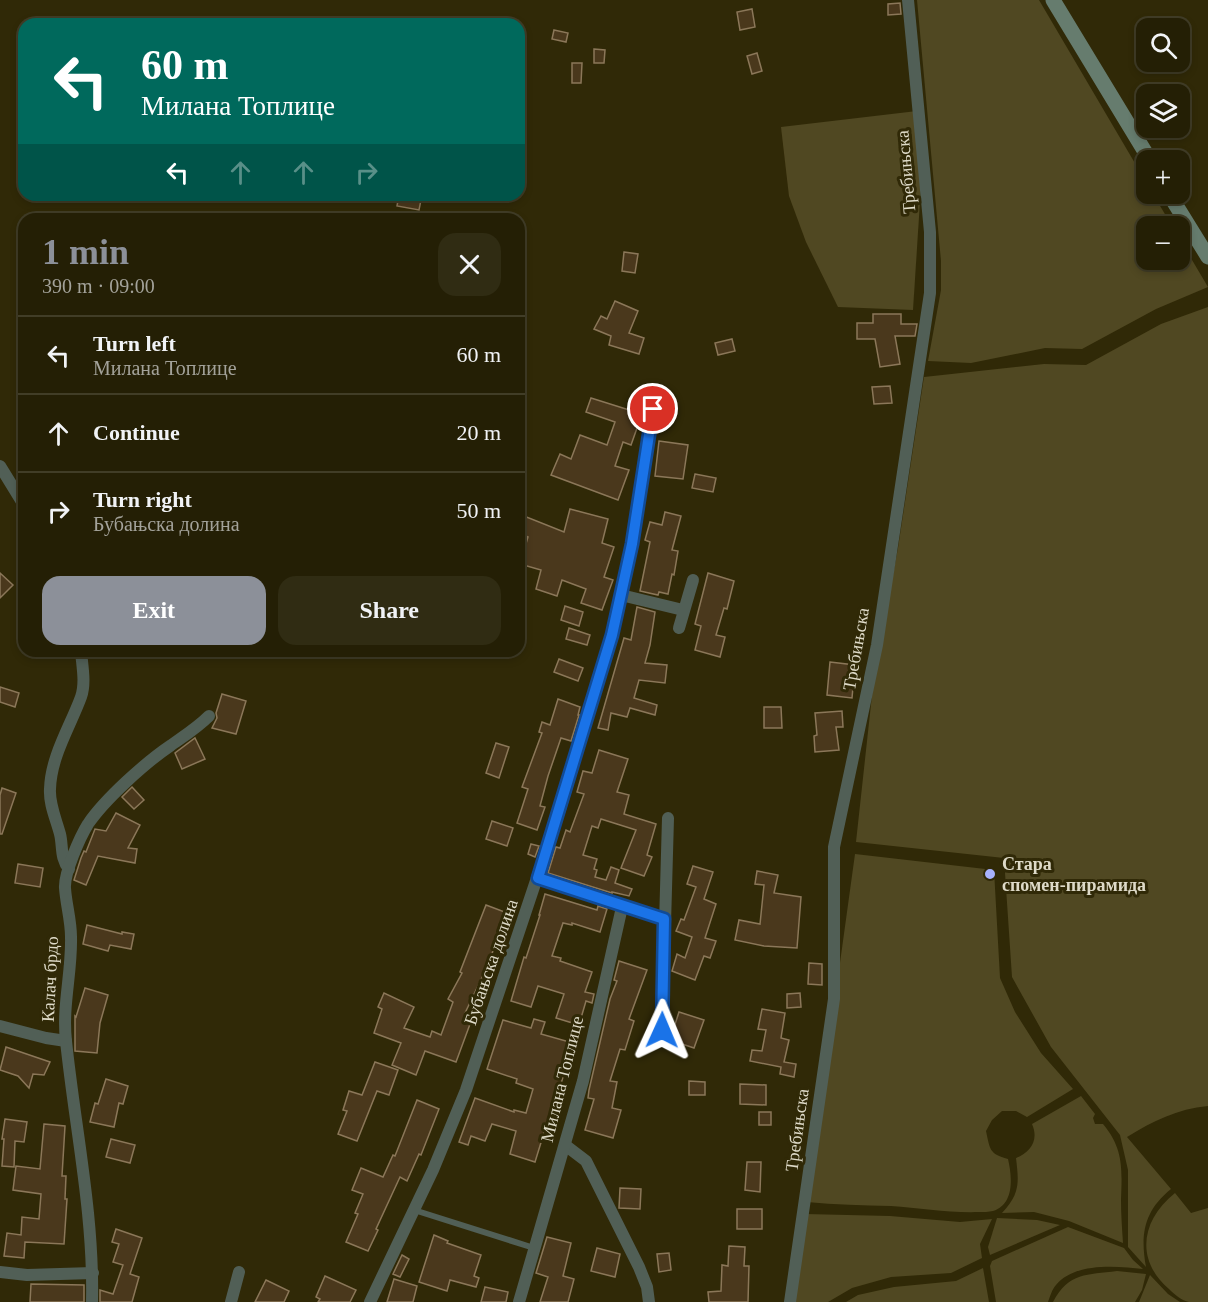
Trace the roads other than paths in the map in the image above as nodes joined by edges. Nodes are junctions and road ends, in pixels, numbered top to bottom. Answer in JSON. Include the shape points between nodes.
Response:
{"nodes":[{"id":1,"x":908,"y":0,"type":"edge"},
{"id":2,"x":1053,"y":0,"type":"edge"},
{"id":3,"x":1144,"y":150,"type":"edge"},
{"id":4,"x":1175,"y":204,"type":"edge"},
{"id":5,"x":1208,"y":257,"type":"edge"},
{"id":6,"x":653,"y":409,"type":"dead end"},
{"id":7,"x":0,"y":466,"type":"edge"},
{"id":8,"x":18,"y":495,"type":"edge"},
{"id":9,"x":693,"y":580,"type":"dead end"},
{"id":10,"x":621,"y":595,"type":"junction"},
{"id":11,"x":683,"y":610,"type":"junction"},
{"id":12,"x":679,"y":628,"type":"dead end"},
{"id":13,"x":82,"y":657,"type":"edge"},
{"id":14,"x":209,"y":716,"type":"dead end"},
{"id":15,"x":668,"y":818,"type":"dead end"},
{"id":16,"x":69,"y":869,"type":"junction"},
{"id":17,"x":538,"y":878,"type":"junction"},
{"id":18,"x":622,"y":906,"type":"junction"},
{"id":19,"x":664,"y":919,"type":"junction"},
{"id":20,"x":0,"y":1026,"type":"edge"},
{"id":21,"x":662,"y":1030,"type":"dead end"},
{"id":22,"x":66,"y":1041,"type":"junction"},
{"id":23,"x":565,"y":1145,"type":"junction"},
{"id":24,"x":414,"y":1210,"type":"junction"},
{"id":25,"x":534,"y":1248,"type":"junction"},
{"id":26,"x":0,"y":1272,"type":"edge"},
{"id":27,"x":239,"y":1272,"type":"dead end"},
{"id":28,"x":93,"y":1273,"type":"junction"},
{"id":29,"x":93,"y":1302,"type":"edge"},
{"id":30,"x":231,"y":1302,"type":"edge"},
{"id":31,"x":370,"y":1302,"type":"edge"},
{"id":32,"x":519,"y":1302,"type":"edge"},
{"id":33,"x":649,"y":1302,"type":"edge"},
{"id":34,"x":790,"y":1302,"type":"edge"}],
"edges":[{"from":1,"to":34,"type":"street","name":"Требињска","via":[[930,232],[930,293],[877,645],[834,847],[834,999]]},
{"from":2,"to":3,"type":"street"},
{"from":4,"to":5,"type":"street"},
{"from":6,"to":10,"type":"street","name":"Бубањска долина"},
{"from":7,"to":8,"type":"street"},
{"from":9,"to":11,"type":"street"},
{"from":10,"to":11,"type":"street"},
{"from":10,"to":17,"type":"street","name":"Бубањска долина","via":[[607,656]]},
{"from":11,"to":12,"type":"street"},
{"from":13,"to":16,"type":"street","via":[[81,697],[62,741],[50,788],[62,857]]},
{"from":14,"to":16,"type":"street","name":"Калач брдо","via":[[161,752],[96,813]]},
{"from":15,"to":19,"type":"street"},
{"from":16,"to":22,"type":"street","name":"Калач брдо","via":[[65,889],[71,939],[64,1012]]},
{"from":17,"to":18,"type":"street"},
{"from":17,"to":24,"type":"street","name":"Бубањска долина","via":[[466,1090]]},
{"from":18,"to":19,"type":"street"},
{"from":18,"to":23,"type":"street","name":"Милана Топлице"},
{"from":19,"to":21,"type":"street"},
{"from":20,"to":22,"type":"street"},
{"from":22,"to":28,"type":"street","name":"Калач брдо"},
{"from":23,"to":25,"type":"street","name":"Милана Топлице"},
{"from":23,"to":33,"type":"street","via":[[586,1161],[639,1267]]},
{"from":24,"to":25,"type":"lane"},
{"from":24,"to":31,"type":"street","name":"Бубањска долина"},
{"from":25,"to":32,"type":"street","name":"Милана Топлице"},
{"from":26,"to":28,"type":"street"},
{"from":27,"to":30,"type":"street"},
{"from":28,"to":29,"type":"street","name":"Калач брдо"}]}
